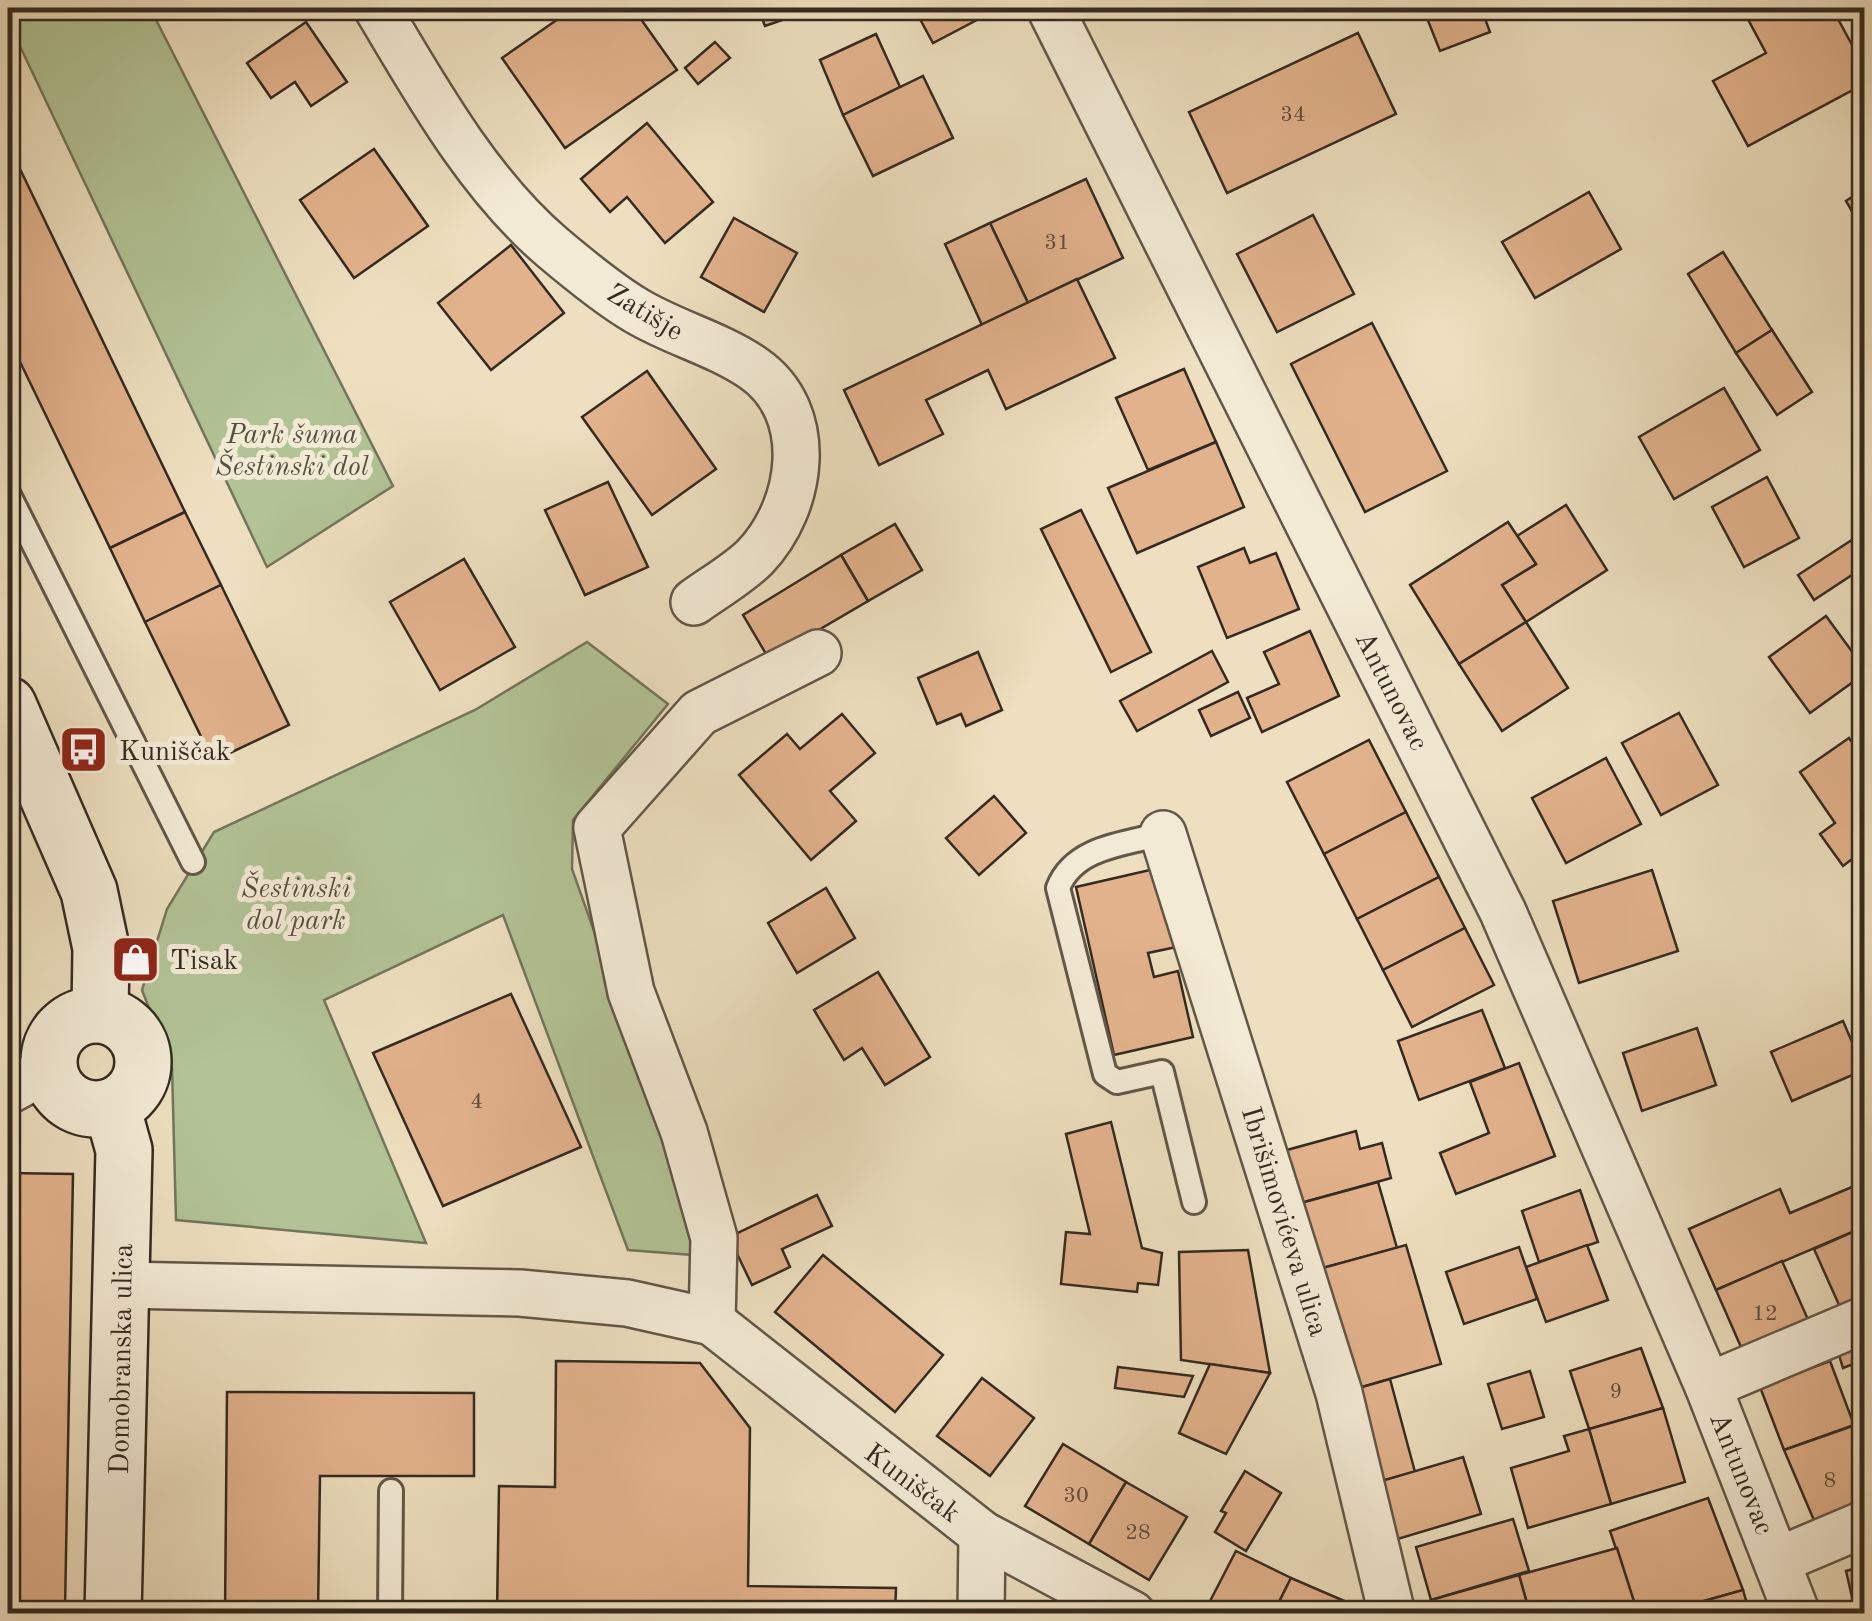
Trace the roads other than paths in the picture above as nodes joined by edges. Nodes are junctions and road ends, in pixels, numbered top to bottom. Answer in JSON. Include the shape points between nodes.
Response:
{"nodes":[{"id":1,"x":377,"y":8,"type":"edge"},
{"id":2,"x":1050,"y":8,"type":"edge"},
{"id":3,"x":8,"y":493,"type":"edge"},
{"id":4,"x":694,"y":602,"type":"dead end"},
{"id":5,"x":818,"y":652,"type":"dead end"},
{"id":6,"x":8,"y":704,"type":"edge"},
{"id":7,"x":1163,"y":834,"type":"joint"},
{"id":8,"x":193,"y":862,"type":"dead end"},
{"id":9,"x":100,"y":1014,"type":"junction"},
{"id":10,"x":28,"y":1080,"type":"edge"},
{"id":11,"x":112,"y":1107,"type":"junction"},
{"id":12,"x":1194,"y":1202,"type":"dead end"},
{"id":13,"x":122,"y":1285,"type":"junction"},
{"id":14,"x":1864,"y":1320,"type":"edge"},
{"id":15,"x":712,"y":1322,"type":"junction"},
{"id":16,"x":1708,"y":1386,"type":"junction"},
{"id":17,"x":391,"y":1492,"type":"dead end"},
{"id":18,"x":1864,"y":1524,"type":"edge"},
{"id":19,"x":982,"y":1534,"type":"junction"},
{"id":20,"x":1779,"y":1560,"type":"junction"},
{"id":21,"x":114,"y":1614,"type":"edge"},
{"id":22,"x":390,"y":1614,"type":"edge"},
{"id":23,"x":982,"y":1614,"type":"edge"},
{"id":24,"x":1132,"y":1614,"type":"edge"},
{"id":25,"x":1392,"y":1614,"type":"edge"},
{"id":26,"x":1797,"y":1614,"type":"edge"}],
"edges":[{"from":1,"to":4,"type":"street","name":"Zatišje","via":[[422,84],[513,210],[636,310],[755,369],[785,405],[799,452],[790,504],[756,556]]},
{"from":2,"to":16,"type":"street","name":"Antunovac","via":[[1504,912]]},
{"from":3,"to":8,"type":"lane"},
{"from":5,"to":15,"type":"street","via":[[699,713],[597,828],[631,992],[684,1132],[714,1238]]},
{"from":6,"to":9,"type":"street","via":[[89,891],[100,948]]},
{"from":7,"to":12,"type":"lane","via":[[1090,854],[1066,868],[1058,888],[1105,1074],[1118,1082],[1162,1072]]},
{"from":7,"to":25,"type":"street","name":"Ibrišimovićeva ulica","via":[[1338,1393]]},
{"from":9,"to":10,"type":"street","via":[[61,1029]]},
{"from":9,"to":11,"type":"street","via":[[130,1027],[144,1055],[137,1088]]},
{"from":10,"to":11,"type":"street","via":[[54,1085],[79,1106]]},
{"from":11,"to":13,"type":"street","name":"Domobranska ulica","via":[[124,1150]]},
{"from":13,"to":15,"type":"street","name":"Kuniščak","via":[[520,1294],[627,1303]]},
{"from":13,"to":21,"type":"street","name":"Domobranska ulica"},
{"from":14,"to":16,"type":"street","name":"Antunovac"},
{"from":15,"to":19,"type":"street","name":"Kuniščak"},
{"from":16,"to":20,"type":"street","name":"Antunovac"},
{"from":17,"to":22,"type":"lane"},
{"from":18,"to":20,"type":"street","name":"Antunovac"},
{"from":19,"to":23,"type":"street"},
{"from":19,"to":24,"type":"street","name":"Kuniščak"},
{"from":20,"to":26,"type":"street","name":"Antunovac"}]}
